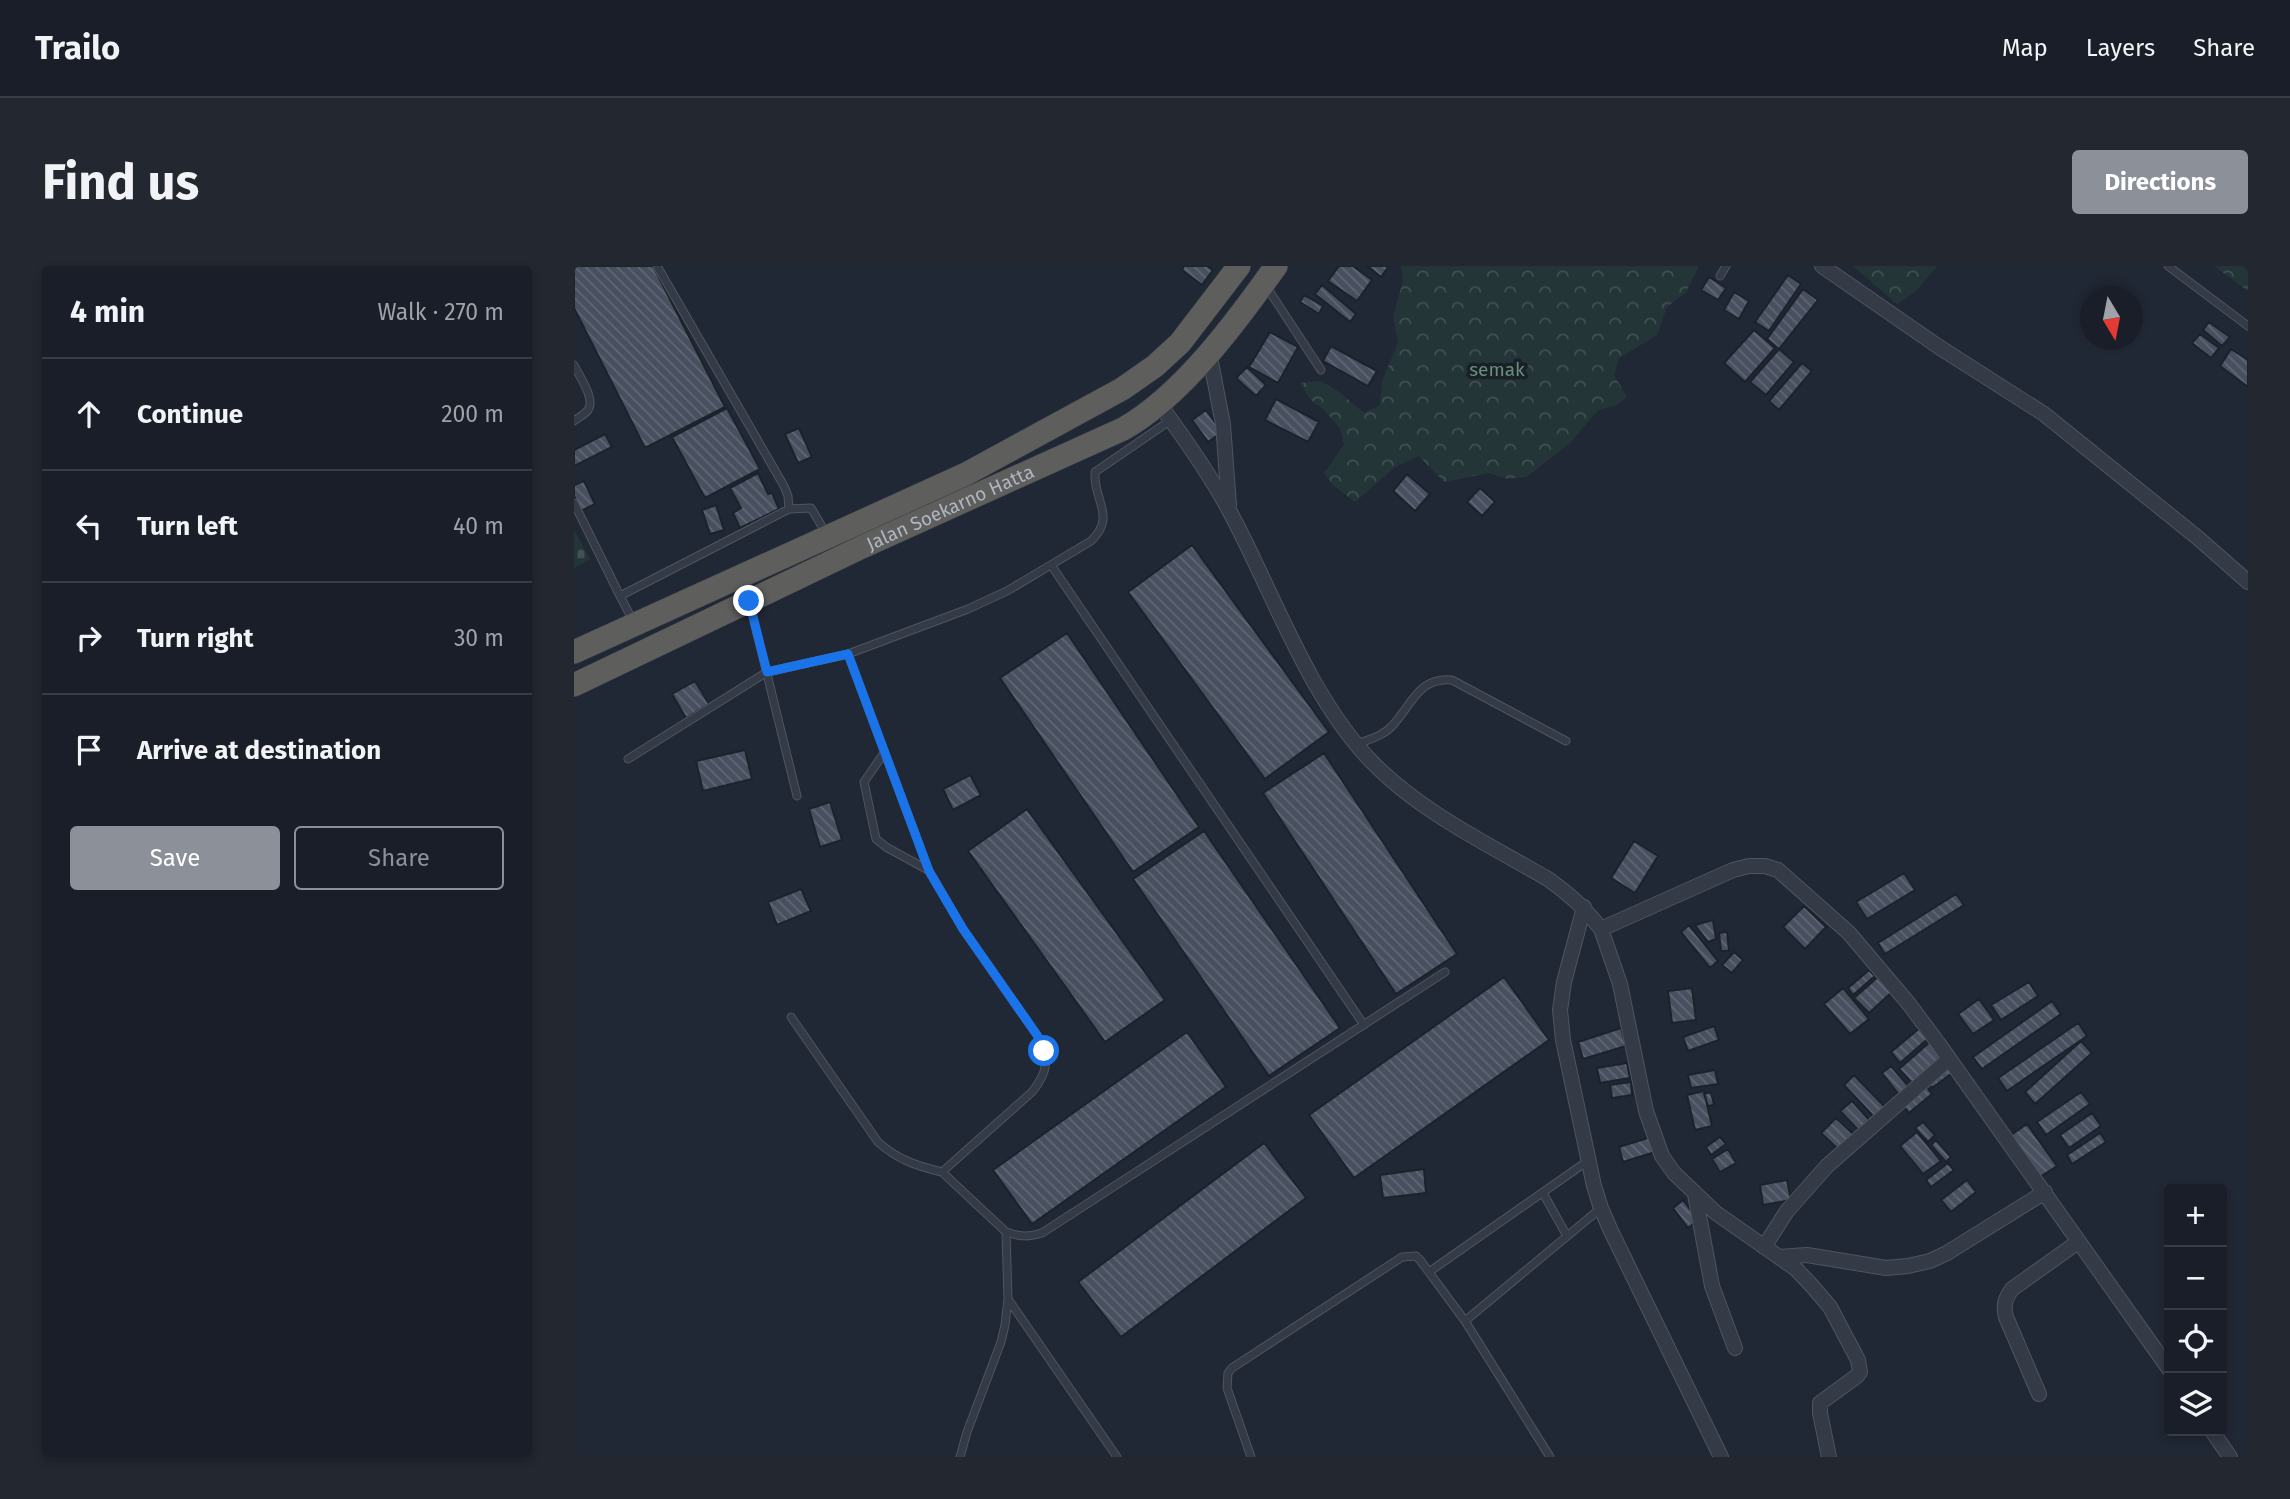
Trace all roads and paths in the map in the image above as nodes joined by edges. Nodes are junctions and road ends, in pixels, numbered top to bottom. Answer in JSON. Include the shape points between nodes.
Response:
{"nodes":[{"id":1,"x":657,"y":266,"type":"edge"},
{"id":2,"x":1239,"y":266,"type":"edge"},
{"id":3,"x":1726,"y":266,"type":"edge"},
{"id":4,"x":1822,"y":266,"type":"edge"},
{"id":5,"x":2168,"y":266,"type":"edge"},
{"id":6,"x":1270,"y":274,"type":"edge"},
{"id":7,"x":1720,"y":276,"type":"dead end"},
{"id":8,"x":2248,"y":326,"type":"edge"},
{"id":9,"x":1209,"y":352,"type":"junction"},
{"id":10,"x":574,"y":365,"type":"edge"},
{"id":11,"x":1321,"y":370,"type":"dead end"},
{"id":12,"x":1166,"y":412,"type":"junction"},
{"id":13,"x":574,"y":421,"type":"edge"},
{"id":14,"x":574,"y":503,"type":"edge"},
{"id":15,"x":789,"y":509,"type":"junction"},
{"id":16,"x":1230,"y":510,"type":"junction"},
{"id":17,"x":827,"y":535,"type":"junction"},
{"id":18,"x":1051,"y":565,"type":"junction"},
{"id":19,"x":2248,"y":582,"type":"edge"},
{"id":20,"x":620,"y":596,"type":"junction"},
{"id":21,"x":749,"y":601,"type":"junction"},
{"id":22,"x":635,"y":623,"type":"junction"},
{"id":23,"x":574,"y":652,"type":"edge"},
{"id":24,"x":848,"y":654,"type":"junction"},
{"id":25,"x":767,"y":672,"type":"junction"},
{"id":26,"x":574,"y":685,"type":"edge"},
{"id":27,"x":1566,"y":741,"type":"dead end"},
{"id":28,"x":1357,"y":744,"type":"junction"},
{"id":29,"x":884,"y":752,"type":"junction"},
{"id":30,"x":628,"y":759,"type":"dead end"},
{"id":31,"x":797,"y":796,"type":"dead end"},
{"id":32,"x":929,"y":871,"type":"junction"},
{"id":33,"x":1584,"y":907,"type":"junction"},
{"id":34,"x":1601,"y":929,"type":"junction"},
{"id":35,"x":1445,"y":972,"type":"dead end"},
{"id":36,"x":792,"y":1017,"type":"dead end"},
{"id":37,"x":1364,"y":1025,"type":"junction"},
{"id":38,"x":1950,"y":1059,"type":"junction"},
{"id":39,"x":1589,"y":1160,"type":"junction"},
{"id":40,"x":942,"y":1172,"type":"junction"},
{"id":41,"x":2045,"y":1192,"type":"junction"},
{"id":42,"x":1543,"y":1193,"type":"junction"},
{"id":43,"x":1695,"y":1194,"type":"junction"},
{"id":44,"x":1601,"y":1208,"type":"junction"},
{"id":45,"x":1006,"y":1231,"type":"junction"},
{"id":46,"x":1567,"y":1236,"type":"junction"},
{"id":47,"x":2078,"y":1242,"type":"junction"},
{"id":48,"x":1764,"y":1247,"type":"junction"},
{"id":49,"x":1779,"y":1257,"type":"junction"},
{"id":50,"x":1429,"y":1272,"type":"junction"},
{"id":51,"x":1008,"y":1299,"type":"junction"},
{"id":52,"x":1465,"y":1321,"type":"junction"},
{"id":53,"x":1735,"y":1348,"type":"dead end"},
{"id":54,"x":2164,"y":1362,"type":"edge"},
{"id":55,"x":2039,"y":1394,"type":"dead end"},
{"id":56,"x":2215,"y":1436,"type":"edge"},
{"id":57,"x":960,"y":1457,"type":"edge"},
{"id":58,"x":1117,"y":1457,"type":"edge"},
{"id":59,"x":1251,"y":1457,"type":"edge"},
{"id":60,"x":1550,"y":1457,"type":"edge"},
{"id":61,"x":1721,"y":1457,"type":"edge"},
{"id":62,"x":1829,"y":1457,"type":"edge"},
{"id":63,"x":2230,"y":1457,"type":"edge"}],
"edges":[{"from":1,"to":15,"type":"lane","via":[[785,486]]},
{"from":2,"to":17,"type":"highway","name":"Jalan Soekarno Hatta","via":[[1180,343],[1122,389],[966,474]]},
{"from":3,"to":7,"type":"lane"},
{"from":4,"to":19,"type":"street","via":[[2044,414]]},
{"from":5,"to":8,"type":"lane"},
{"from":6,"to":9,"type":"highway","name":"Jalan Soekarno Hatta"},
{"from":6,"to":11,"type":"lane"},
{"from":9,"to":12,"type":"highway","name":"Jalan Soekarno Hatta"},
{"from":9,"to":16,"type":"street","via":[[1223,424]]},
{"from":10,"to":13,"type":"lane","via":[[591,403]]},
{"from":12,"to":16,"type":"street"},
{"from":12,"to":18,"type":"lane","via":[[1098,468],[1095,482],[1104,525],[1091,541]]},
{"from":12,"to":21,"type":"highway","name":"Jalan Soekarno Hatta","via":[[1144,417]]},
{"from":14,"to":20,"type":"lane"},
{"from":15,"to":17,"type":"lane","via":[[811,508]]},
{"from":15,"to":20,"type":"lane"},
{"from":16,"to":28,"type":"street","via":[[1311,674]]},
{"from":17,"to":22,"type":"highway","name":"Jalan Soekarno Hatta"},
{"from":18,"to":24,"type":"lane","via":[[1007,591]]},
{"from":18,"to":37,"type":"lane"},
{"from":20,"to":22,"type":"lane"},
{"from":21,"to":25,"type":"lane"},
{"from":21,"to":26,"type":"highway","name":"Jalan Soekarno Hatta"},
{"from":22,"to":23,"type":"highway","name":"Jalan Soekarno Hatta"},
{"from":24,"to":25,"type":"lane"},
{"from":24,"to":29,"type":"lane"},
{"from":25,"to":30,"type":"lane"},
{"from":25,"to":31,"type":"lane"},
{"from":27,"to":28,"type":"lane","via":[[1452,680],[1442,679],[1424,686],[1384,733]]},
{"from":28,"to":33,"type":"street","via":[[1416,801],[1548,879]]},
{"from":29,"to":32,"type":"lane"},
{"from":29,"to":32,"type":"lane","via":[[864,782],[874,836]]},
{"from":32,"to":40,"type":"lane","via":[[963,929],[1037,1035],[1046,1064],[1032,1092]]},
{"from":33,"to":34,"type":"street"},
{"from":33,"to":39,"type":"street","via":[[1560,1010]]},
{"from":34,"to":38,"type":"street","via":[[1733,870],[1749,866],[1778,870],[1849,933]]},
{"from":34,"to":43,"type":"street","via":[[1620,984],[1653,1133],[1662,1156]]},
{"from":35,"to":37,"type":"lane"},
{"from":36,"to":40,"type":"lane","via":[[878,1142],[909,1163]]},
{"from":37,"to":45,"type":"lane","via":[[1042,1233],[1030,1237]]},
{"from":38,"to":41,"type":"street"},
{"from":38,"to":48,"type":"street","via":[[1827,1166],[1787,1211]]},
{"from":39,"to":42,"type":"lane"},
{"from":39,"to":44,"type":"street"},
{"from":40,"to":45,"type":"lane"},
{"from":41,"to":47,"type":"street"},
{"from":41,"to":49,"type":"street","via":[[1930,1261],[1886,1268],[1807,1255]]},
{"from":42,"to":46,"type":"lane"},
{"from":42,"to":50,"type":"lane"},
{"from":43,"to":48,"type":"street"},
{"from":43,"to":53,"type":"street","via":[[1712,1286]]},
{"from":44,"to":46,"type":"lane"},
{"from":44,"to":61,"type":"street"},
{"from":45,"to":51,"type":"lane"},
{"from":46,"to":52,"type":"lane"},
{"from":47,"to":54,"type":"street"},
{"from":47,"to":55,"type":"street","via":[[2012,1289],[2005,1299],[2006,1317]]},
{"from":48,"to":49,"type":"street"},
{"from":49,"to":62,"type":"street","via":[[1796,1269],[1829,1307],[1858,1360],[1857,1376],[1820,1403]]},
{"from":50,"to":52,"type":"lane"},
{"from":50,"to":59,"type":"lane","via":[[1416,1256],[1402,1257],[1228,1373],[1227,1388]]},
{"from":51,"to":57,"type":"lane","via":[[1001,1342]]},
{"from":51,"to":58,"type":"lane"},
{"from":52,"to":60,"type":"lane"},
{"from":56,"to":63,"type":"street"}]}
